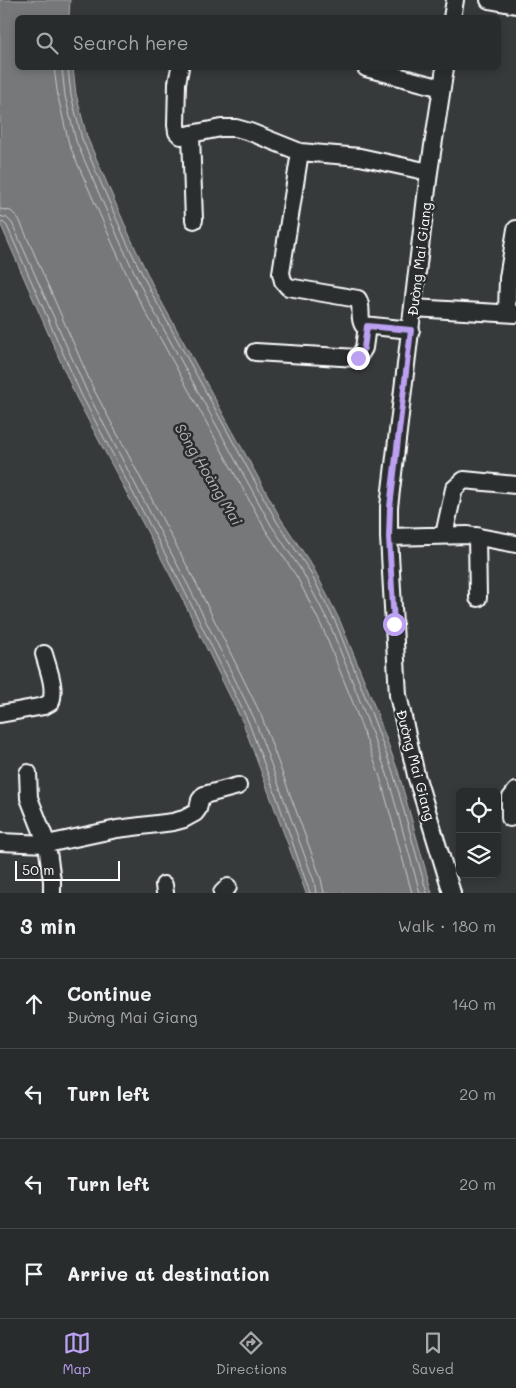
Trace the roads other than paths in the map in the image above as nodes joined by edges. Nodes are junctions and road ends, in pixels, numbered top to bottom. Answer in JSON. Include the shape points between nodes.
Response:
{"nodes":[{"id":1,"x":455,"y":0,"type":"edge"},
{"id":2,"x":489,"y":0,"type":"edge"},
{"id":3,"x":516,"y":5,"type":"edge"},
{"id":4,"x":452,"y":15,"type":"edge"},
{"id":5,"x":180,"y":70,"type":"edge"},
{"id":6,"x":374,"y":70,"type":"edge"},
{"id":7,"x":445,"y":70,"type":"edge"},
{"id":8,"x":442,"y":88,"type":"junction"},
{"id":9,"x":191,"y":135,"type":"junction"},
{"id":10,"x":300,"y":152,"type":"junction"},
{"id":11,"x":429,"y":172,"type":"junction"},
{"id":12,"x":194,"y":220,"type":"dead end"},
{"id":13,"x":516,"y":229,"type":"edge"},
{"id":14,"x":413,"y":308,"type":"junction"},
{"id":15,"x":511,"y":314,"type":"edge"},
{"id":16,"x":367,"y":326,"type":"junction"},
{"id":17,"x":411,"y":330,"type":"junction"},
{"id":18,"x":255,"y":352,"type":"dead end"},
{"id":19,"x":516,"y":486,"type":"edge"},
{"id":20,"x":444,"y":535,"type":"junction"},
{"id":21,"x":477,"y":536,"type":"junction"},
{"id":22,"x":389,"y":537,"type":"junction"},
{"id":23,"x":516,"y":544,"type":"edge"},
{"id":24,"x":478,"y":598,"type":"dead end"},
{"id":25,"x":44,"y":654,"type":"dead end"},
{"id":26,"x":0,"y":714,"type":"edge"},
{"id":27,"x":28,"y":773,"type":"dead end"},
{"id":28,"x":238,"y":786,"type":"dead end"},
{"id":29,"x":516,"y":791,"type":"edge"},
{"id":30,"x":510,"y":818,"type":"dead end"},
{"id":31,"x":0,"y":842,"type":"edge"},
{"id":32,"x":47,"y":844,"type":"junction"},
{"id":33,"x":52,"y":893,"type":"edge"},
{"id":34,"x":452,"y":893,"type":"edge"}],
"edges":[{"from":1,"to":4,"type":"street"},
{"from":2,"to":3,"type":"street"},
{"from":5,"to":9,"type":"street","via":[[177,132],[181,136]]},
{"from":6,"to":8,"type":"street"},
{"from":7,"to":8,"type":"street","name":"Đường Mai Giang"},
{"from":8,"to":11,"type":"street","name":"Đường Mai Giang"},
{"from":9,"to":10,"type":"street","via":[[236,128]]},
{"from":9,"to":12,"type":"street"},
{"from":10,"to":11,"type":"street","via":[[360,157]]},
{"from":10,"to":16,"type":"street","via":[[281,278],[288,287],[358,299],[361,324]]},
{"from":11,"to":14,"type":"street","name":"Đường Mai Giang"},
{"from":13,"to":15,"type":"street","via":[[508,278]]},
{"from":14,"to":15,"type":"street"},
{"from":14,"to":17,"type":"street","name":"Đường Mai Giang"},
{"from":16,"to":17,"type":"street"},
{"from":16,"to":18,"type":"street","via":[[364,348],[358,358]]},
{"from":17,"to":22,"type":"street","name":"Đường Mai Giang"},
{"from":19,"to":20,"type":"street","via":[[464,480],[454,489]]},
{"from":20,"to":21,"type":"street"},
{"from":20,"to":22,"type":"street"},
{"from":21,"to":23,"type":"street"},
{"from":21,"to":24,"type":"street"},
{"from":22,"to":34,"type":"street","name":"Đường Mai Giang","via":[[400,713]]},
{"from":25,"to":26,"type":"street","via":[[53,689],[51,702]]},
{"from":27,"to":32,"type":"street","via":[[29,798]]},
{"from":28,"to":32,"type":"street","via":[[204,795],[195,813],[184,819],[117,828]]},
{"from":29,"to":30,"type":"street","via":[[510,799]]},
{"from":31,"to":32,"type":"street"},
{"from":32,"to":33,"type":"street"}]}
